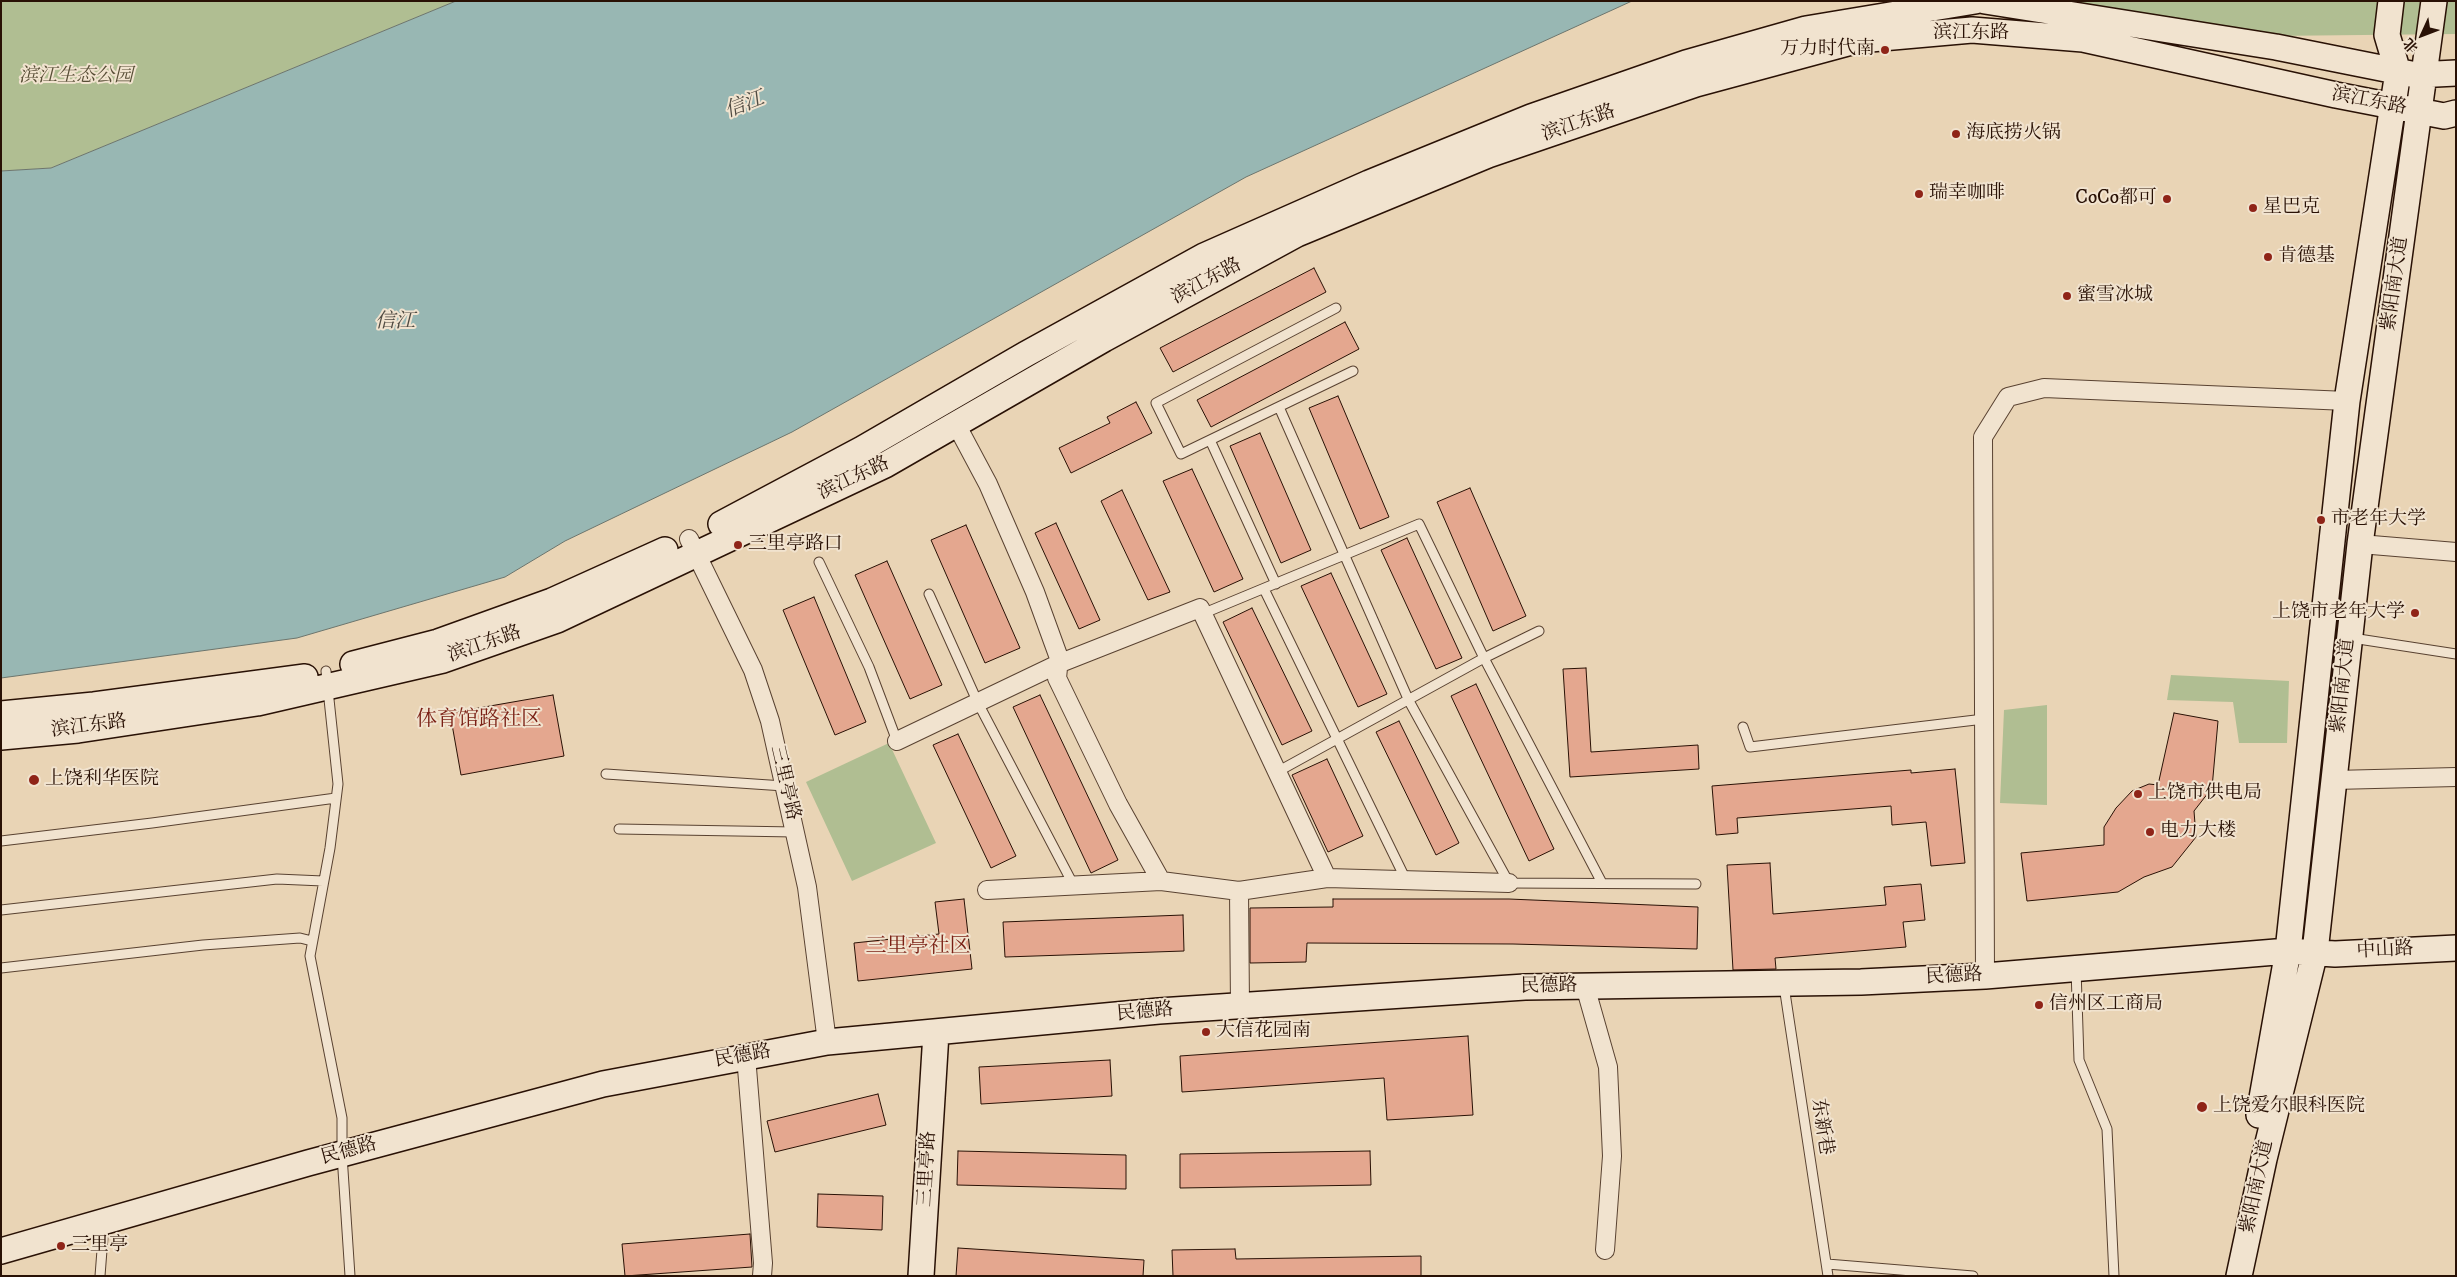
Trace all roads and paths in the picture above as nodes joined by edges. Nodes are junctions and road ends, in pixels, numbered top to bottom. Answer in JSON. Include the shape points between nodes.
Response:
{"nodes":[{"id":1,"x":1975,"y":1,"type":"edge"},
{"id":2,"x":1985,"y":1,"type":"edge"},
{"id":3,"x":2391,"y":1,"type":"edge"},
{"id":4,"x":2434,"y":1,"type":"edge"},
{"id":5,"x":2398,"y":72,"type":"junction"},
{"id":6,"x":2456,"y":73,"type":"edge"},
{"id":7,"x":2425,"y":75,"type":"junction"},
{"id":8,"x":2393,"y":106,"type":"junction"},
{"id":9,"x":2420,"y":112,"type":"junction"},
{"id":10,"x":2456,"y":113,"type":"edge"},
{"id":11,"x":1336,"y":308,"type":"dead end"},
{"id":12,"x":1353,"y":371,"type":"dead end"},
{"id":13,"x":2347,"y":401,"type":"junction"},
{"id":14,"x":1278,"y":407,"type":"junction"},
{"id":15,"x":956,"y":424,"type":"junction"},
{"id":16,"x":1210,"y":440,"type":"junction"},
{"id":17,"x":2360,"y":544,"type":"junction"},
{"id":18,"x":692,"y":546,"type":"junction"},
{"id":19,"x":2456,"y":552,"type":"edge"},
{"id":20,"x":1344,"y":555,"type":"junction"},
{"id":21,"x":819,"y":562,"type":"dead end"},
{"id":22,"x":1276,"y":584,"type":"junction"},
{"id":23,"x":1264,"y":589,"type":"junction"},
{"id":24,"x":929,"y":594,"type":"dead end"},
{"id":25,"x":1202,"y":614,"type":"junction"},
{"id":26,"x":1539,"y":631,"type":"dead end"},
{"id":27,"x":2350,"y":638,"type":"junction"},
{"id":28,"x":2456,"y":654,"type":"edge"},
{"id":29,"x":1484,"y":658,"type":"junction"},
{"id":30,"x":1058,"y":664,"type":"junction"},
{"id":31,"x":327,"y":679,"type":"junction"},
{"id":32,"x":1409,"y":701,"type":"junction"},
{"id":33,"x":978,"y":703,"type":"junction"},
{"id":34,"x":1,"y":714,"type":"edge"},
{"id":35,"x":1984,"y":719,"type":"junction"},
{"id":36,"x":1743,"y":727,"type":"dead end"},
{"id":37,"x":1,"y":737,"type":"edge"},
{"id":38,"x":1338,"y":740,"type":"junction"},
{"id":39,"x":897,"y":741,"type":"joint"},
{"id":40,"x":1277,"y":772,"type":"junction"},
{"id":41,"x":606,"y":774,"type":"dead end"},
{"id":42,"x":2456,"y":777,"type":"edge"},
{"id":43,"x":2334,"y":780,"type":"junction"},
{"id":44,"x":784,"y":786,"type":"junction"},
{"id":45,"x":336,"y":798,"type":"junction"},
{"id":46,"x":619,"y":829,"type":"dead end"},
{"id":47,"x":795,"y":832,"type":"junction"},
{"id":48,"x":1,"y":841,"type":"edge"},
{"id":49,"x":1327,"y":878,"type":"junction"},
{"id":50,"x":1406,"y":880,"type":"junction"},
{"id":51,"x":323,"y":881,"type":"junction"},
{"id":52,"x":1161,"y":881,"type":"junction"},
{"id":53,"x":1509,"y":883,"type":"junction"},
{"id":54,"x":1602,"y":883,"type":"junction"},
{"id":55,"x":1696,"y":884,"type":"dead end"},
{"id":56,"x":1074,"y":886,"type":"junction"},
{"id":57,"x":987,"y":890,"type":"dead end"},
{"id":58,"x":1239,"y":891,"type":"junction"},
{"id":59,"x":1,"y":910,"type":"edge"},
{"id":60,"x":312,"y":941,"type":"junction"},
{"id":61,"x":2456,"y":948,"type":"edge"},
{"id":62,"x":2288,"y":951,"type":"junction"},
{"id":63,"x":2315,"y":952,"type":"junction"},
{"id":64,"x":1,"y":968,"type":"edge"},
{"id":65,"x":2076,"y":969,"type":"junction"},
{"id":66,"x":1984,"y":976,"type":"junction"},
{"id":67,"x":1784,"y":983,"type":"junction"},
{"id":68,"x":1585,"y":986,"type":"junction"},
{"id":69,"x":1240,"y":1006,"type":"junction"},
{"id":70,"x":936,"y":1033,"type":"junction"},
{"id":71,"x":827,"y":1042,"type":"junction"},
{"id":72,"x":746,"y":1056,"type":"junction"},
{"id":73,"x":342,"y":1155,"type":"junction"},
{"id":74,"x":104,"y":1221,"type":"junction"},
{"id":75,"x":1604,"y":1250,"type":"dead end"},
{"id":76,"x":1,"y":1251,"type":"edge"},
{"id":77,"x":1827,"y":1264,"type":"junction"},
{"id":78,"x":1825,"y":1275,"type":"edge"},
{"id":79,"x":100,"y":1276,"type":"edge"},
{"id":80,"x":350,"y":1276,"type":"edge"},
{"id":81,"x":762,"y":1276,"type":"edge"},
{"id":82,"x":921,"y":1276,"type":"edge"},
{"id":83,"x":1974,"y":1276,"type":"edge"},
{"id":84,"x":2114,"y":1276,"type":"edge"},
{"id":85,"x":2222,"y":1276,"type":"edge"},
{"id":86,"x":2239,"y":1276,"type":"edge"}],
"edges":[{"from":1,"to":18,"type":"main road","name":"滨江东路","via":[[1806,29],[1686,63],[1531,117],[1369,183],[1204,256],[720,525]]},
{"from":2,"to":5,"type":"main road","name":"滨江东路","via":[[2276,47]]},
{"from":3,"to":5,"type":"main road","name":"紫阳南大道","via":[[2387,34]]},
{"from":4,"to":7,"type":"main road","name":"紫阳南大道"},
{"from":5,"to":7,"type":"main road","name":"滨江东路"},
{"from":5,"to":8,"type":"main road","name":"紫阳南大道"},
{"from":6,"to":7,"type":"main road","name":"滨江东路"},
{"from":7,"to":9,"type":"main road","name":"紫阳南大道"},
{"from":8,"to":9,"type":"main road","name":"滨江东路"},
{"from":8,"to":13,"type":"main road","name":"紫阳南大道"},
{"from":8,"to":15,"type":"main road","name":"滨江东路","via":[[2083,39],[1972,30],[1859,40],[1696,84],[1498,152],[1296,234]]},
{"from":9,"to":10,"type":"main road","name":"滨江东路","via":[[2444,116]]},
{"from":9,"to":17,"type":"main road","name":"紫阳南大道"},
{"from":11,"to":16,"type":"lane","via":[[1156,403],[1180,454]]},
{"from":12,"to":14,"type":"lane"},
{"from":13,"to":35,"type":"street","via":[[2044,388],[2008,397],[1983,436]]},
{"from":13,"to":62,"type":"main road","name":"紫阳南大道"},
{"from":14,"to":16,"type":"lane"},
{"from":14,"to":20,"type":"lane"},
{"from":15,"to":18,"type":"main road","name":"滨江东路","via":[[885,465]]},
{"from":15,"to":30,"type":"street","via":[[988,484],[1035,592],[1059,658]]},
{"from":16,"to":22,"type":"lane"},
{"from":17,"to":19,"type":"street"},
{"from":17,"to":27,"type":"main road","name":"紫阳南大道"},
{"from":18,"to":31,"type":"main road","name":"滨江东路","via":[[557,620],[443,660]]},
{"from":18,"to":44,"type":"street","name":"三里亭路","via":[[754,670],[770,721]]},
{"from":20,"to":22,"type":"lane"},
{"from":20,"to":29,"type":"lane","via":[[1419,524]]},
{"from":20,"to":32,"type":"lane"},
{"from":21,"to":39,"type":"lane","via":[[869,667]]},
{"from":22,"to":23,"type":"lane"},
{"from":23,"to":25,"type":"lane"},
{"from":23,"to":38,"type":"lane"},
{"from":24,"to":33,"type":"lane"},
{"from":25,"to":30,"type":"street","via":[[1200,608]]},
{"from":25,"to":40,"type":"street"},
{"from":26,"to":29,"type":"lane"},
{"from":27,"to":28,"type":"lane"},
{"from":27,"to":43,"type":"main road","name":"紫阳南大道"},
{"from":29,"to":32,"type":"lane"},
{"from":29,"to":54,"type":"lane"},
{"from":30,"to":33,"type":"street"},
{"from":30,"to":52,"type":"street","via":[[1057,678],[1118,804]]},
{"from":31,"to":34,"type":"main road","name":"滨江东路","via":[[301,678]]},
{"from":31,"to":37,"type":"main road","name":"滨江东路","via":[[257,703],[78,730]]},
{"from":31,"to":45,"type":"lane","via":[[338,784]]},
{"from":32,"to":38,"type":"lane"},
{"from":32,"to":53,"type":"lane"},
{"from":33,"to":39,"type":"street"},
{"from":33,"to":56,"type":"lane"},
{"from":35,"to":36,"type":"lane","via":[[1750,747]]},
{"from":35,"to":66,"type":"street"},
{"from":38,"to":40,"type":"lane"},
{"from":38,"to":50,"type":"lane"},
{"from":40,"to":49,"type":"street"},
{"from":41,"to":44,"type":"lane"},
{"from":42,"to":43,"type":"street"},
{"from":43,"to":63,"type":"main road","name":"紫阳南大道"},
{"from":44,"to":47,"type":"street","name":"三里亭路"},
{"from":45,"to":48,"type":"lane"},
{"from":45,"to":51,"type":"lane"},
{"from":46,"to":47,"type":"lane"},
{"from":47,"to":71,"type":"street","name":"三里亭路","via":[[807,888]]},
{"from":49,"to":50,"type":"street"},
{"from":49,"to":58,"type":"street"},
{"from":50,"to":53,"type":"street"},
{"from":51,"to":59,"type":"lane","via":[[277,879]]},
{"from":51,"to":60,"type":"lane"},
{"from":52,"to":56,"type":"street"},
{"from":52,"to":58,"type":"street"},
{"from":53,"to":54,"type":"lane"},
{"from":54,"to":55,"type":"lane"},
{"from":56,"to":57,"type":"street"},
{"from":58,"to":69,"type":"street"},
{"from":60,"to":64,"type":"lane","via":[[300,938],[203,945]]},
{"from":60,"to":73,"type":"lane","via":[[310,956],[342,1118]]},
{"from":61,"to":63,"type":"main road","name":"中山路","via":[[2335,954]]},
{"from":62,"to":63,"type":"main road","name":"民德路"},
{"from":62,"to":65,"type":"main road","name":"民德路"},
{"from":62,"to":85,"type":"main road","name":"紫阳南大道","via":[[2253,1151]]},
{"from":63,"to":86,"type":"main road","name":"紫阳南大道"},
{"from":65,"to":66,"type":"main road","name":"民德路"},
{"from":65,"to":84,"type":"lane","via":[[2079,1060],[2107,1129]]},
{"from":66,"to":67,"type":"main road","name":"民德路"},
{"from":67,"to":68,"type":"main road","name":"民德路"},
{"from":67,"to":77,"type":"lane","name":"东新巷"},
{"from":68,"to":69,"type":"main road","name":"民德路"},
{"from":68,"to":75,"type":"street","via":[[1608,1067],[1612,1156]]},
{"from":69,"to":70,"type":"main road","name":"民德路"},
{"from":70,"to":71,"type":"main road","name":"民德路"},
{"from":70,"to":82,"type":"main road","name":"三里亭路"},
{"from":71,"to":72,"type":"main road","name":"民德路"},
{"from":72,"to":73,"type":"main road","name":"民德路","via":[[603,1084]]},
{"from":72,"to":81,"type":"street"},
{"from":73,"to":74,"type":"main road","name":"民德路"},
{"from":73,"to":80,"type":"lane"},
{"from":74,"to":76,"type":"main road","name":"民德路"},
{"from":74,"to":79,"type":"lane"},
{"from":77,"to":78,"type":"lane","name":"东新巷"},
{"from":77,"to":83,"type":"lane"}]}
